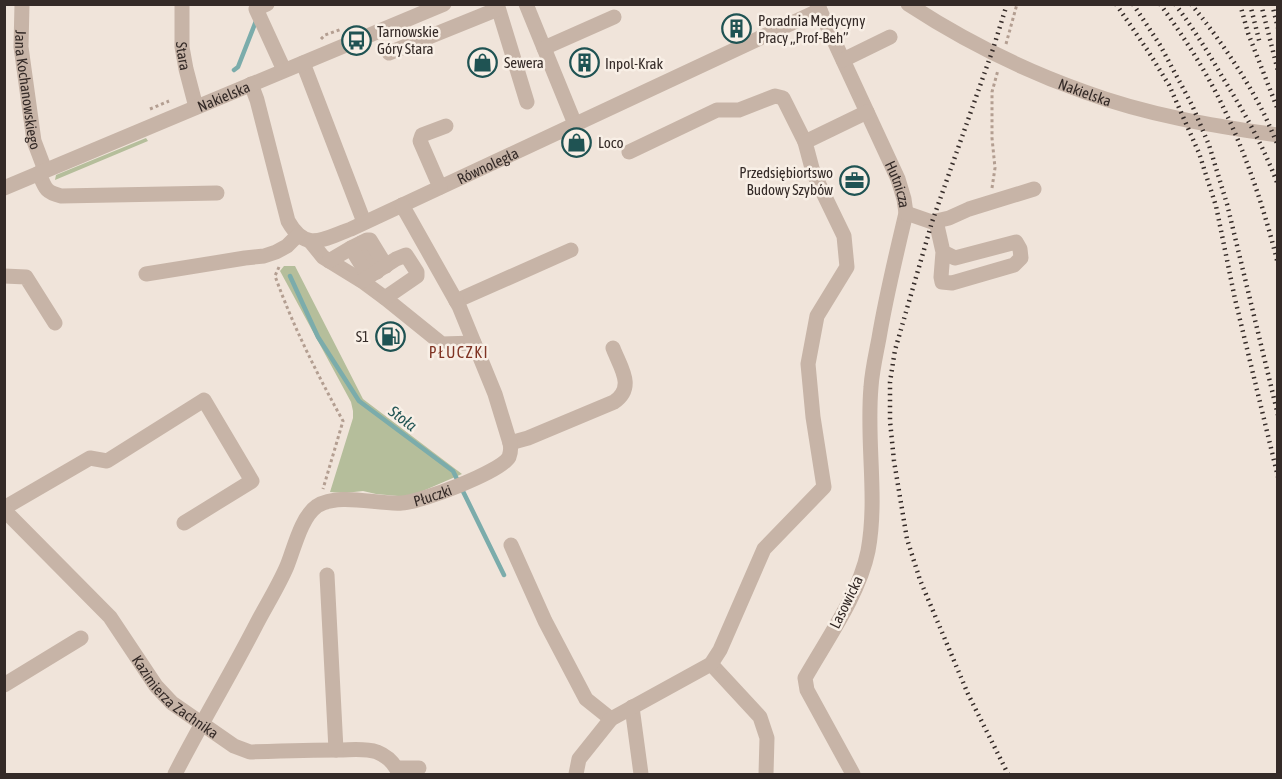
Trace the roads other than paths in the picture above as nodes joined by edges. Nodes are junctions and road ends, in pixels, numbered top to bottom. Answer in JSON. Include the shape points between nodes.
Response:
{"nodes":[{"id":1,"x":22,"y":4,"type":"edge"},
{"id":2,"x":182,"y":4,"type":"edge"},
{"id":3,"x":267,"y":4,"type":"edge"},
{"id":4,"x":444,"y":4,"type":"edge"},
{"id":5,"x":526,"y":4,"type":"edge"},
{"id":6,"x":908,"y":4,"type":"edge"},
{"id":7,"x":497,"y":7,"type":"edge"},
{"id":8,"x":818,"y":7,"type":"edge"},
{"id":9,"x":614,"y":17,"type":"dead end"},
{"id":10,"x":890,"y":37,"type":"dead end"},
{"id":11,"x":544,"y":48,"type":"junction"},
{"id":12,"x":389,"y":53,"type":"dead end"},
{"id":13,"x":843,"y":60,"type":"junction"},
{"id":14,"x":303,"y":63,"type":"junction"},
{"id":15,"x":284,"y":70,"type":"junction"},
{"id":16,"x":251,"y":84,"type":"junction"},
{"id":17,"x":527,"y":102,"type":"dead end"},
{"id":18,"x":196,"y":107,"type":"junction"},
{"id":19,"x":867,"y":112,"type":"junction"},
{"id":20,"x":575,"y":124,"type":"junction"},
{"id":21,"x":446,"y":126,"type":"dead end"},
{"id":22,"x":1278,"y":135,"type":"edge"},
{"id":23,"x":805,"y":142,"type":"junction"},
{"id":24,"x":629,"y":152,"type":"dead end"},
{"id":25,"x":42,"y":172,"type":"junction"},
{"id":26,"x":440,"y":187,"type":"junction"},
{"id":27,"x":4,"y":188,"type":"edge"},
{"id":28,"x":1034,"y":189,"type":"dead end"},
{"id":29,"x":217,"y":193,"type":"dead end"},
{"id":30,"x":402,"y":205,"type":"junction"},
{"id":31,"x":906,"y":213,"type":"junction"},
{"id":32,"x":936,"y":221,"type":"junction"},
{"id":33,"x":364,"y":222,"type":"junction"},
{"id":34,"x":298,"y":241,"type":"junction"},
{"id":35,"x":356,"y":246,"type":"junction"},
{"id":36,"x":571,"y":250,"type":"dead end"},
{"id":37,"x":944,"y":252,"type":"junction"},
{"id":38,"x":329,"y":261,"type":"junction"},
{"id":39,"x":146,"y":274,"type":"dead end"},
{"id":40,"x":374,"y":274,"type":"junction"},
{"id":41,"x":4,"y":276,"type":"edge"},
{"id":42,"x":385,"y":298,"type":"junction"},
{"id":43,"x":456,"y":301,"type":"junction"},
{"id":44,"x":55,"y":323,"type":"dead end"},
{"id":45,"x":474,"y":343,"type":"junction"},
{"id":46,"x":613,"y":348,"type":"dead end"},
{"id":47,"x":870,"y":413,"type":"joint"},
{"id":48,"x":510,"y":443,"type":"junction"},
{"id":49,"x":4,"y":509,"type":"edge"},
{"id":50,"x":184,"y":523,"type":"dead end"},
{"id":51,"x":511,"y":545,"type":"dead end"},
{"id":52,"x":327,"y":575,"type":"dead end"},
{"id":53,"x":81,"y":638,"type":"dead end"},
{"id":54,"x":711,"y":664,"type":"junction"},
{"id":55,"x":4,"y":685,"type":"edge"},
{"id":56,"x":632,"y":707,"type":"junction"},
{"id":57,"x":611,"y":719,"type":"junction"},
{"id":58,"x":202,"y":724,"type":"junction"},
{"id":59,"x":336,"y":750,"type":"junction"},
{"id":60,"x":419,"y":768,"type":"dead end"},
{"id":61,"x":398,"y":771,"type":"edge"},
{"id":62,"x":175,"y":774,"type":"edge"},
{"id":63,"x":576,"y":774,"type":"edge"},
{"id":64,"x":641,"y":774,"type":"edge"},
{"id":65,"x":766,"y":774,"type":"edge"},
{"id":66,"x":853,"y":774,"type":"edge"}],
"edges":[{"from":1,"to":25,"type":"street","name":"Jana Kochanowskiego","via":[[21,47]]},
{"from":2,"to":18,"type":"street","name":"Stara","via":[[182,47]]},
{"from":3,"to":15,"type":"street","via":[[256,9]]},
{"from":4,"to":14,"type":"street","name":"Nakielska"},
{"from":5,"to":11,"type":"street"},
{"from":6,"to":22,"type":"street","name":"Nakielska","via":[[984,49],[1084,92],[1180,118]]},
{"from":7,"to":12,"type":"street"},
{"from":7,"to":17,"type":"street"},
{"from":8,"to":13,"type":"street","name":"Hutnicza"},
{"from":8,"to":20,"type":"street","name":"Równoległa"},
{"from":9,"to":11,"type":"street"},
{"from":10,"to":13,"type":"street"},
{"from":11,"to":20,"type":"street"},
{"from":13,"to":19,"type":"street","name":"Hutnicza"},
{"from":14,"to":15,"type":"street","name":"Nakielska"},
{"from":14,"to":33,"type":"street"},
{"from":15,"to":16,"type":"street","name":"Nakielska"},
{"from":16,"to":18,"type":"street","name":"Nakielska"},
{"from":16,"to":34,"type":"street","via":[[288,221]]},
{"from":18,"to":25,"type":"street","name":"Nakielska"},
{"from":19,"to":23,"type":"street"},
{"from":19,"to":31,"type":"street","name":"Hutnicza","via":[[898,179]]},
{"from":20,"to":26,"type":"street","name":"Równoległa"},
{"from":21,"to":26,"type":"street","via":[[422,135],[420,141]]},
{"from":23,"to":24,"type":"street","via":[[783,98],[775,96],[738,110],[717,110]]},
{"from":23,"to":54,"type":"street","via":[[813,172],[844,236],[847,267],[817,316],[808,364],[824,487],[764,549]]},
{"from":25,"to":27,"type":"street","name":"Nakielska"},
{"from":25,"to":29,"type":"street","name":"Jana Kochanowskiego","via":[[46,190],[61,196]]},
{"from":26,"to":30,"type":"street","name":"Równoległa"},
{"from":28,"to":32,"type":"street"},
{"from":30,"to":33,"type":"street","name":"Równoległa"},
{"from":30,"to":43,"type":"street"},
{"from":31,"to":32,"type":"street"},
{"from":31,"to":47,"type":"street","name":"Hutnicza","via":[[874,363]]},
{"from":32,"to":37,"type":"street"},
{"from":33,"to":34,"type":"street","name":"Równoległa","via":[[324,239]]},
{"from":34,"to":38,"type":"street"},
{"from":34,"to":39,"type":"street","name":"Równoległa","via":[[264,256]]},
{"from":35,"to":38,"type":"street"},
{"from":35,"to":40,"type":"street"},
{"from":35,"to":40,"type":"street","via":[[370,240]]},
{"from":36,"to":43,"type":"street"},
{"from":37,"to":37,"type":"street","via":[[955,258],[1016,242],[1021,258],[1014,265],[952,283],[942,282]]},
{"from":38,"to":40,"type":"street"},
{"from":40,"to":42,"type":"street"},
{"from":40,"to":42,"type":"street","via":[[404,255],[418,273]]},
{"from":41,"to":44,"type":"street","via":[[26,277]]},
{"from":42,"to":45,"type":"street","via":[[442,344]]},
{"from":43,"to":45,"type":"street"},
{"from":45,"to":48,"type":"street"},
{"from":46,"to":48,"type":"street","via":[[626,380],[621,397]]},
{"from":47,"to":66,"type":"street","name":"Lasowicka","via":[[868,552],[847,606],[806,678],[807,690]]},
{"from":48,"to":58,"type":"street","name":"Płuczki","via":[[505,462],[429,498],[402,503],[330,501],[309,514],[286,569]]},
{"from":49,"to":50,"type":"street","via":[[90,458],[107,461],[204,400],[252,481]]},
{"from":49,"to":58,"type":"street","name":"Kazimierza Zachnika","via":[[110,617],[156,686]]},
{"from":51,"to":57,"type":"street","via":[[586,699]]},
{"from":52,"to":59,"type":"street"},
{"from":53,"to":55,"type":"street"},
{"from":54,"to":56,"type":"street"},
{"from":54,"to":65,"type":"street","via":[[760,717],[767,738]]},
{"from":56,"to":57,"type":"street"},
{"from":56,"to":64,"type":"street"},
{"from":57,"to":63,"type":"street","via":[[579,759]]},
{"from":58,"to":59,"type":"street","name":"Kazimierza Zachnika","via":[[246,751]]},
{"from":58,"to":62,"type":"street"},
{"from":59,"to":61,"type":"street","name":"Kazimierza Zachnika","via":[[375,751]]},
{"from":60,"to":61,"type":"street"}]}
